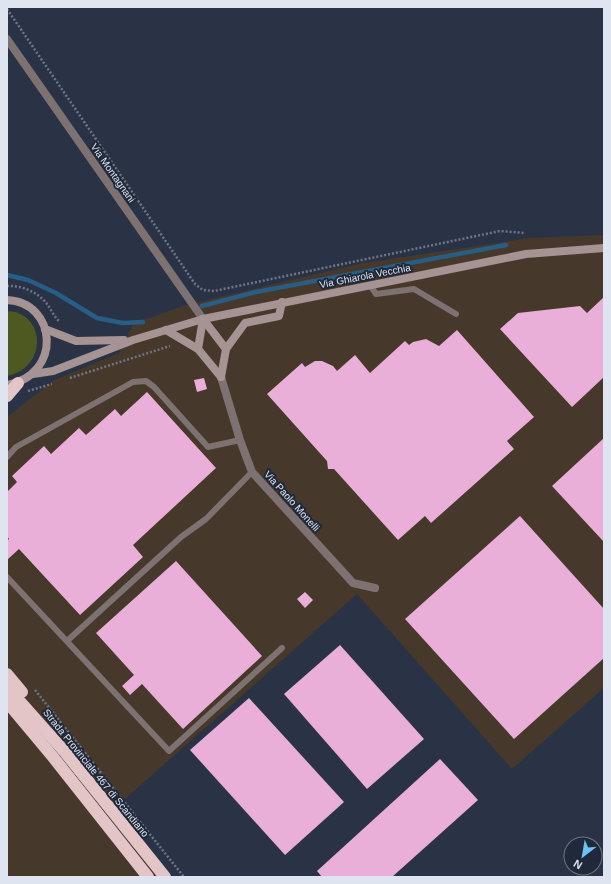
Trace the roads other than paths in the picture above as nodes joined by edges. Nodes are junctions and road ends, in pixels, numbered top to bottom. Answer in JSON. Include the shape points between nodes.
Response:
{"nodes":[{"id":1,"x":7,"y":39,"type":"edge"},
{"id":2,"x":604,"y":248,"type":"edge"},
{"id":3,"x":370,"y":285,"type":"junction"},
{"id":4,"x":7,"y":300,"type":"edge"},
{"id":5,"x":282,"y":302,"type":"junction"},
{"id":6,"x":456,"y":314,"type":"dead end"},
{"id":7,"x":203,"y":319,"type":"junction"},
{"id":8,"x":45,"y":329,"type":"junction"},
{"id":9,"x":166,"y":330,"type":"junction"},
{"id":10,"x":133,"y":340,"type":"junction"},
{"id":11,"x":198,"y":349,"type":"junction"},
{"id":12,"x":226,"y":349,"type":"junction"},
{"id":13,"x":33,"y":374,"type":"junction"},
{"id":14,"x":221,"y":377,"type":"junction"},
{"id":15,"x":12,"y":384,"type":"edge"},
{"id":16,"x":7,"y":396,"type":"edge"},
{"id":17,"x":240,"y":440,"type":"junction"},
{"id":18,"x":7,"y":456,"type":"edge"},
{"id":19,"x":252,"y":472,"type":"junction"},
{"id":20,"x":7,"y":577,"type":"edge"},
{"id":21,"x":375,"y":588,"type":"dead end"},
{"id":22,"x":67,"y":641,"type":"junction"},
{"id":23,"x":282,"y":648,"type":"dead end"},
{"id":24,"x":7,"y":674,"type":"edge"},
{"id":25,"x":7,"y":687,"type":"edge"},
{"id":26,"x":7,"y":702,"type":"edge"},
{"id":27,"x":7,"y":707,"type":"edge"},
{"id":28,"x":58,"y":754,"type":"junction"},
{"id":29,"x":148,"y":877,"type":"edge"},
{"id":30,"x":165,"y":877,"type":"edge"}],
"edges":[{"from":1,"to":7,"type":"street","name":"Via Montagnani"},
{"from":2,"to":3,"type":"street","name":"Via Ghiarola Vecchia","via":[[526,254]]},
{"from":3,"to":5,"type":"street","name":"Via Ghiarola Vecchia"},
{"from":3,"to":6,"type":"lane","via":[[376,294],[414,288]]},
{"from":4,"to":8,"type":"street","name":"Via Ghiarola Vecchia","via":[[32,310]]},
{"from":5,"to":7,"type":"street","name":"Via Ghiarola Vecchia"},
{"from":5,"to":12,"type":"street","via":[[278,316],[245,323]]},
{"from":7,"to":9,"type":"street","name":"Via Ghiarola Vecchia"},
{"from":7,"to":11,"type":"street"},
{"from":7,"to":12,"type":"street"},
{"from":8,"to":10,"type":"street","name":"Via Ghiarola Vecchia","via":[[76,341]]},
{"from":8,"to":13,"type":"street","name":"Via Ghiarola Vecchia","via":[[46,353]]},
{"from":9,"to":10,"type":"street","name":"Via Ghiarola Vecchia"},
{"from":9,"to":11,"type":"street"},
{"from":10,"to":13,"type":"street","name":"Via Ghiarola Vecchia","via":[[53,370]]},
{"from":11,"to":14,"type":"street"},
{"from":12,"to":14,"type":"street"},
{"from":13,"to":15,"type":"street","name":"Via Ghiarola Vecchia"},
{"from":14,"to":17,"type":"street","name":"Via Paolo Monelli"},
{"from":15,"to":16,"type":"highway"},
{"from":17,"to":18,"type":"lane","via":[[208,447],[154,387],[146,382],[134,382],[16,447]]},
{"from":17,"to":19,"type":"street","name":"Via Paolo Monelli"},
{"from":19,"to":21,"type":"street","name":"Via Paolo Monelli","via":[[354,583]]},
{"from":19,"to":22,"type":"lane","via":[[206,519],[181,537]]},
{"from":20,"to":22,"type":"lane"},
{"from":22,"to":23,"type":"lane","via":[[169,751]]},
{"from":24,"to":28,"type":"highway","via":[[56,732]]},
{"from":25,"to":28,"type":"highway","name":"Strada Provinciale 467 di Scandiano"},
{"from":26,"to":28,"type":"highway","name":"Strada Provinciale 467 di Scandiano"},
{"from":27,"to":28,"type":"highway"},
{"from":28,"to":29,"type":"highway","name":"Strada Provinciale 467 di Scandiano"},
{"from":28,"to":30,"type":"highway","name":"Strada Provinciale 467 di Scandiano"}]}
